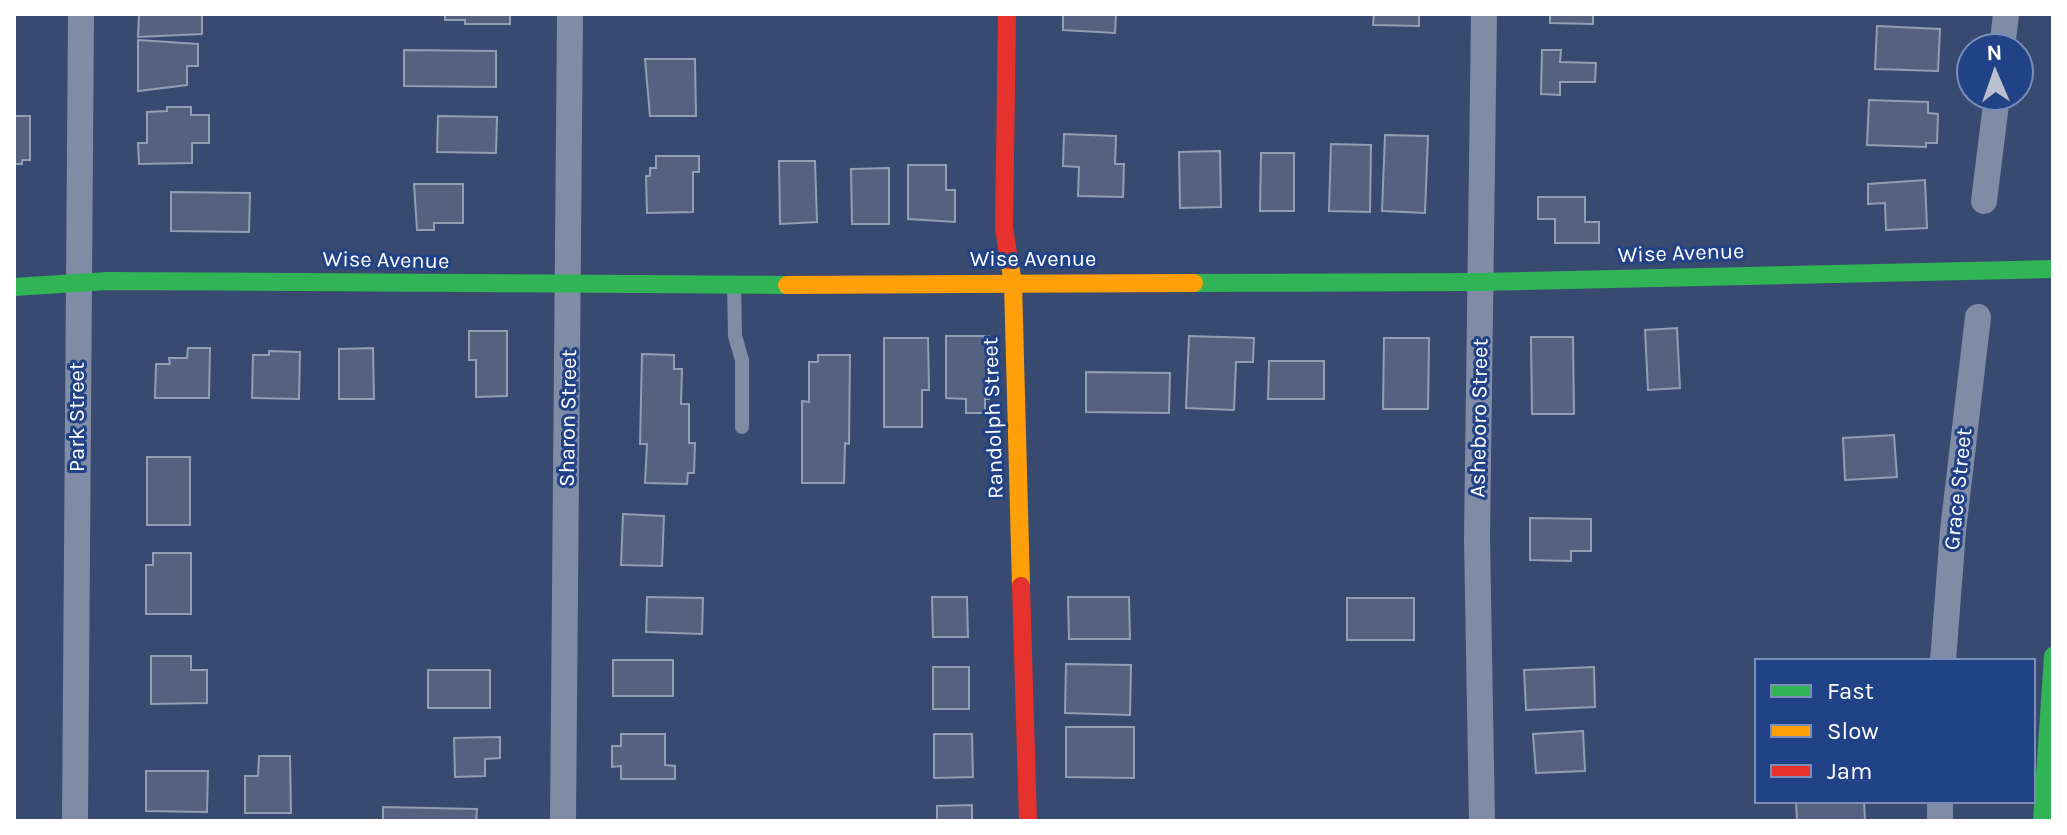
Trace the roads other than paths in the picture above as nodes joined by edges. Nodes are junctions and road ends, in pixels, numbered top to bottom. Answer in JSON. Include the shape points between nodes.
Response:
{"nodes":[{"id":1,"x":81,"y":14,"type":"edge"},
{"id":2,"x":570,"y":14,"type":"edge"},
{"id":3,"x":1007,"y":14,"type":"edge"},
{"id":4,"x":1484,"y":14,"type":"edge"},
{"id":5,"x":1995,"y":112,"type":"edge"},
{"id":6,"x":1984,"y":201,"type":"dead end"},
{"id":7,"x":2053,"y":269,"type":"edge"},
{"id":8,"x":1481,"y":282,"type":"junction"},
{"id":9,"x":1013,"y":283,"type":"junction"},
{"id":10,"x":78,"y":284,"type":"junction"},
{"id":11,"x":734,"y":285,"type":"junction"},
{"id":12,"x":569,"y":286,"type":"junction"},
{"id":13,"x":14,"y":287,"type":"edge"},
{"id":14,"x":1978,"y":317,"type":"dead end"},
{"id":15,"x":742,"y":427,"type":"dead end"},
{"id":16,"x":2053,"y":656,"type":"edge"},
{"id":17,"x":1943,"y":659,"type":"edge"},
{"id":18,"x":75,"y":821,"type":"edge"},
{"id":19,"x":563,"y":821,"type":"edge"},
{"id":20,"x":1028,"y":821,"type":"edge"},
{"id":21,"x":1482,"y":821,"type":"edge"},
{"id":22,"x":2042,"y":821,"type":"edge"}],
"edges":[{"from":1,"to":10,"type":"street","name":"Park Street"},
{"from":2,"to":12,"type":"street","name":"Sharon Street"},
{"from":3,"to":9,"type":"street","name":"Randolph Street","via":[[1004,228]]},
{"from":4,"to":8,"type":"street","name":"Asheboro Street"},
{"from":5,"to":6,"type":"street"},
{"from":7,"to":8,"type":"street","name":"Wise Avenue"},
{"from":8,"to":9,"type":"street","name":"Wise Avenue"},
{"from":8,"to":21,"type":"street","name":"Asheboro Street","via":[[1477,538]]},
{"from":9,"to":11,"type":"street","name":"Wise Avenue"},
{"from":9,"to":20,"type":"street","name":"Randolph Street"},
{"from":10,"to":12,"type":"street","name":"Wise Avenue"},
{"from":10,"to":13,"type":"street","name":"Wise Avenue"},
{"from":10,"to":18,"type":"street","name":"Park Street"},
{"from":11,"to":12,"type":"street","name":"Wise Avenue"},
{"from":11,"to":15,"type":"lane"},
{"from":12,"to":19,"type":"street","name":"Sharon Street"},
{"from":14,"to":17,"type":"street","name":"Grace Street"},
{"from":16,"to":22,"type":"street"}]}
